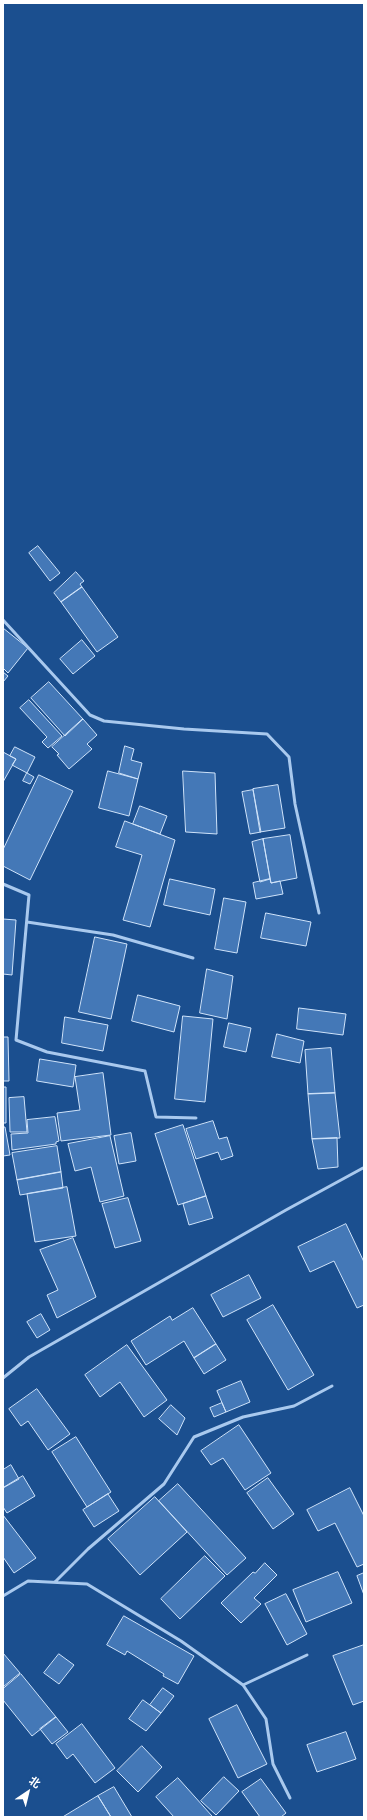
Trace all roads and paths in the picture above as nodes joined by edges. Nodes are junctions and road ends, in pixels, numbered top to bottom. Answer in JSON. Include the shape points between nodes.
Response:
{"nodes":[{"id":1,"x":3,"y":620,"type":"edge"},
{"id":2,"x":3,"y":884,"type":"edge"},
{"id":3,"x":319,"y":913,"type":"dead end"},
{"id":4,"x":26,"y":922,"type":"junction"},
{"id":5,"x":193,"y":958,"type":"dead end"},
{"id":6,"x":196,"y":1118,"type":"dead end"},
{"id":7,"x":363,"y":1168,"type":"dead end"},
{"id":8,"x":3,"y":1378,"type":"edge"},
{"id":9,"x":332,"y":1386,"type":"dead end"},
{"id":10,"x":55,"y":1582,"type":"junction"},
{"id":11,"x":3,"y":1596,"type":"edge"},
{"id":12,"x":307,"y":1655,"type":"dead end"},
{"id":13,"x":243,"y":1685,"type":"junction"},
{"id":14,"x":290,"y":1798,"type":"dead end"}],
"edges":[{"from":1,"to":3,"type":"lane","via":[[90,715],[104,721],[267,734],[289,757],[295,804]]},
{"from":2,"to":4,"type":"lane","via":[[29,895]]},
{"from":4,"to":5,"type":"lane","via":[[113,935]]},
{"from":4,"to":6,"type":"lane","via":[[16,1040],[47,1052],[145,1071],[156,1118]]},
{"from":7,"to":8,"type":"lane","via":[[29,1357]]},
{"from":9,"to":10,"type":"lane","via":[[294,1406],[243,1416],[194,1437],[164,1484],[88,1549]]},
{"from":10,"to":11,"type":"lane","via":[[28,1581]]},
{"from":10,"to":13,"type":"lane","via":[[88,1584],[181,1641]]},
{"from":12,"to":13,"type":"lane"},
{"from":13,"to":14,"type":"lane","via":[[266,1719],[273,1764]]}]}
